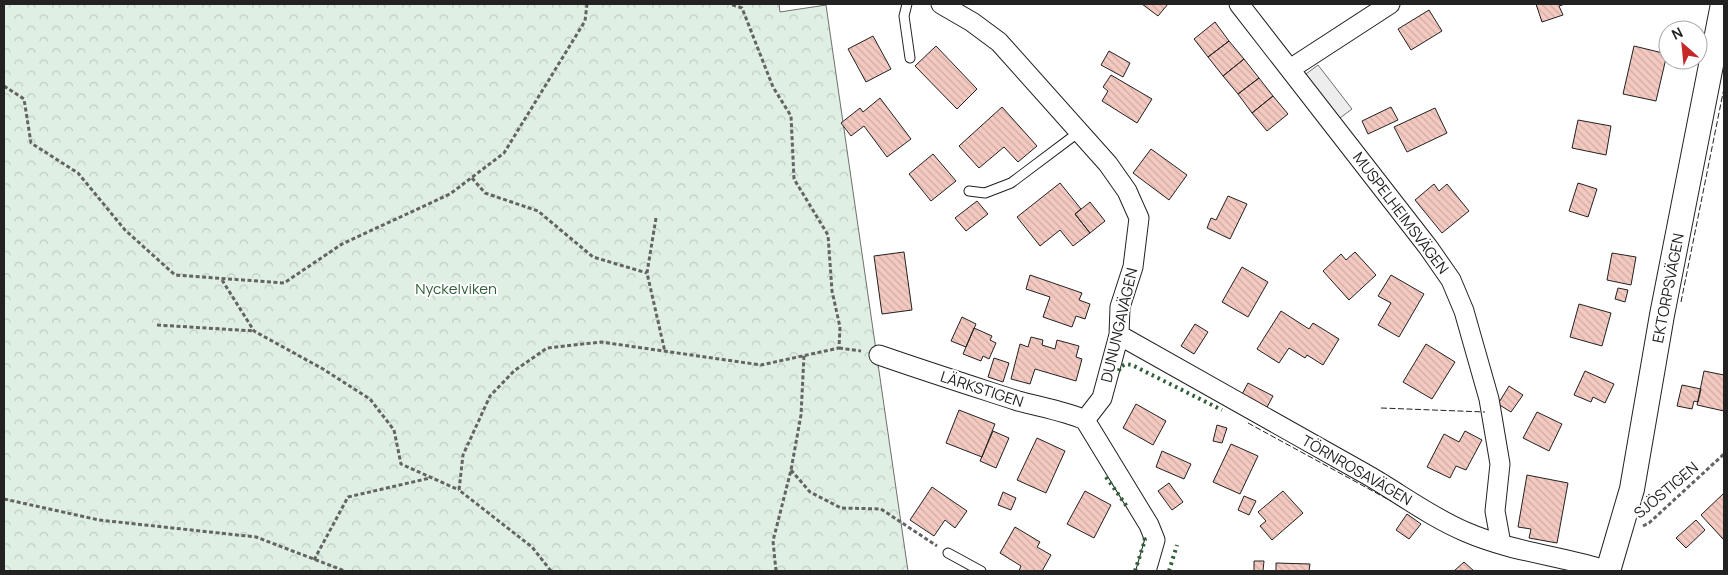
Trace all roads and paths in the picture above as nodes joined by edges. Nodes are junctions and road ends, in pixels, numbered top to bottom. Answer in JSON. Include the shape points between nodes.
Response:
{"nodes":[{"id":1,"x":587,"y":4,"type":"edge"},
{"id":2,"x":730,"y":4,"type":"edge"},
{"id":3,"x":907,"y":4,"type":"edge"},
{"id":4,"x":941,"y":4,"type":"edge"},
{"id":5,"x":1239,"y":4,"type":"edge"},
{"id":6,"x":1390,"y":4,"type":"edge"},
{"id":7,"x":1722,"y":4,"type":"edge"},
{"id":8,"x":1720,"y":44,"type":"edge"},
{"id":9,"x":910,"y":58,"type":"dead end"},
{"id":10,"x":1290,"y":69,"type":"junction"},
{"id":11,"x":4,"y":86,"type":"edge"},
{"id":12,"x":1080,"y":132,"type":"junction"},
{"id":13,"x":472,"y":178,"type":"junction"},
{"id":14,"x":969,"y":191,"type":"dead end"},
{"id":15,"x":656,"y":218,"type":"dead end"},
{"id":16,"x":647,"y":274,"type":"junction"},
{"id":17,"x":222,"y":279,"type":"junction"},
{"id":18,"x":157,"y":325,"type":"dead end"},
{"id":19,"x":254,"y":331,"type":"junction"},
{"id":20,"x":1119,"y":335,"type":"junction"},
{"id":21,"x":665,"y":352,"type":"junction"},
{"id":22,"x":804,"y":355,"type":"junction"},
{"id":23,"x":879,"y":355,"type":"dead end"},
{"id":24,"x":1085,"y":420,"type":"junction"},
{"id":25,"x":1724,"y":454,"type":"edge"},
{"id":26,"x":791,"y":470,"type":"junction"},
{"id":27,"x":430,"y":477,"type":"junction"},
{"id":28,"x":459,"y":490,"type":"junction"},
{"id":29,"x":4,"y":499,"type":"edge"},
{"id":30,"x":1618,"y":538,"type":"junction"},
{"id":31,"x":1501,"y":544,"type":"junction"},
{"id":32,"x":948,"y":553,"type":"joint"},
{"id":33,"x":314,"y":560,"type":"junction"},
{"id":34,"x":345,"y":571,"type":"edge"},
{"id":35,"x":551,"y":571,"type":"edge"},
{"id":36,"x":776,"y":571,"type":"edge"},
{"id":37,"x":981,"y":571,"type":"edge"},
{"id":38,"x":1146,"y":571,"type":"edge"},
{"id":39,"x":1608,"y":571,"type":"edge"}],
"edges":[{"from":1,"to":13,"type":"path","via":[[585,20],[504,153]]},
{"from":2,"to":22,"type":"path","via":[[742,8],[772,87],[792,116],[794,179],[828,234],[832,291],[840,327],[839,348]]},
{"from":3,"to":9,"type":"lane","via":[[904,16]]},
{"from":4,"to":12,"type":"street","name":"DUNUNGAVÄGEN","via":[[998,42]]},
{"from":5,"to":10,"type":"street","name":"MUSPELHEIMSVÄGEN"},
{"from":6,"to":10,"type":"street"},
{"from":7,"to":8,"type":"street","name":"EKTORPSVÄGEN"},
{"from":8,"to":30,"type":"street","name":"EKTORPSVÄGEN","via":[[1662,315],[1632,489]]},
{"from":10,"to":31,"type":"street","name":"MUSPELHEIMSVÄGEN","via":[[1451,280],[1464,312],[1489,399],[1500,464],[1494,511]]},
{"from":11,"to":17,"type":"path","via":[[24,99],[31,143],[78,173],[125,230],[175,275]]},
{"from":12,"to":14,"type":"lane","via":[[1011,183],[985,193]]},
{"from":12,"to":20,"type":"street","name":"DUNUNGAVÄGEN","via":[[1128,191],[1139,218],[1134,267],[1120,307]]},
{"from":13,"to":16,"type":"path","via":[[485,193],[538,211],[593,257]]},
{"from":13,"to":17,"type":"path","via":[[450,194],[342,244],[284,283]]},
{"from":15,"to":16,"type":"path"},
{"from":16,"to":21,"type":"path"},
{"from":17,"to":19,"type":"path"},
{"from":18,"to":19,"type":"path"},
{"from":19,"to":27,"type":"path","via":[[370,399],[394,430],[402,464]]},
{"from":20,"to":24,"type":"street","name":"DUNUNGAVÄGEN","via":[[1102,398]]},
{"from":20,"to":31,"type":"street","name":"TÖRNROSAVÄGEN","via":[[1370,476],[1433,515],[1466,532]]},
{"from":21,"to":22,"type":"path","via":[[761,365]]},
{"from":21,"to":28,"type":"path","via":[[600,342],[547,348],[514,371],[490,396],[463,455]]},
{"from":22,"to":26,"type":"path","via":[[801,415]]},
{"from":23,"to":24,"type":"street","name":"LÄRKSTIGEN"},
{"from":24,"to":38,"type":"street","via":[[1150,525],[1155,540]]},
{"from":25,"to":30,"type":"path","name":"SJÖSTIGEN","via":[[1648,523]]},
{"from":26,"to":32,"type":"path","via":[[810,492],[841,508],[881,509]]},
{"from":26,"to":36,"type":"path","via":[[773,541]]},
{"from":27,"to":28,"type":"path"},
{"from":27,"to":33,"type":"path","via":[[348,497]]},
{"from":28,"to":35,"type":"path","via":[[532,548]]},
{"from":29,"to":33,"type":"path","via":[[99,520],[256,537]]},
{"from":30,"to":39,"type":"street","name":"EKTORPSVÄGEN"},
{"from":31,"to":39,"type":"street","name":"TÖRNROSAVÄGEN"},
{"from":32,"to":37,"type":"lane"},
{"from":33,"to":34,"type":"path"}]}
